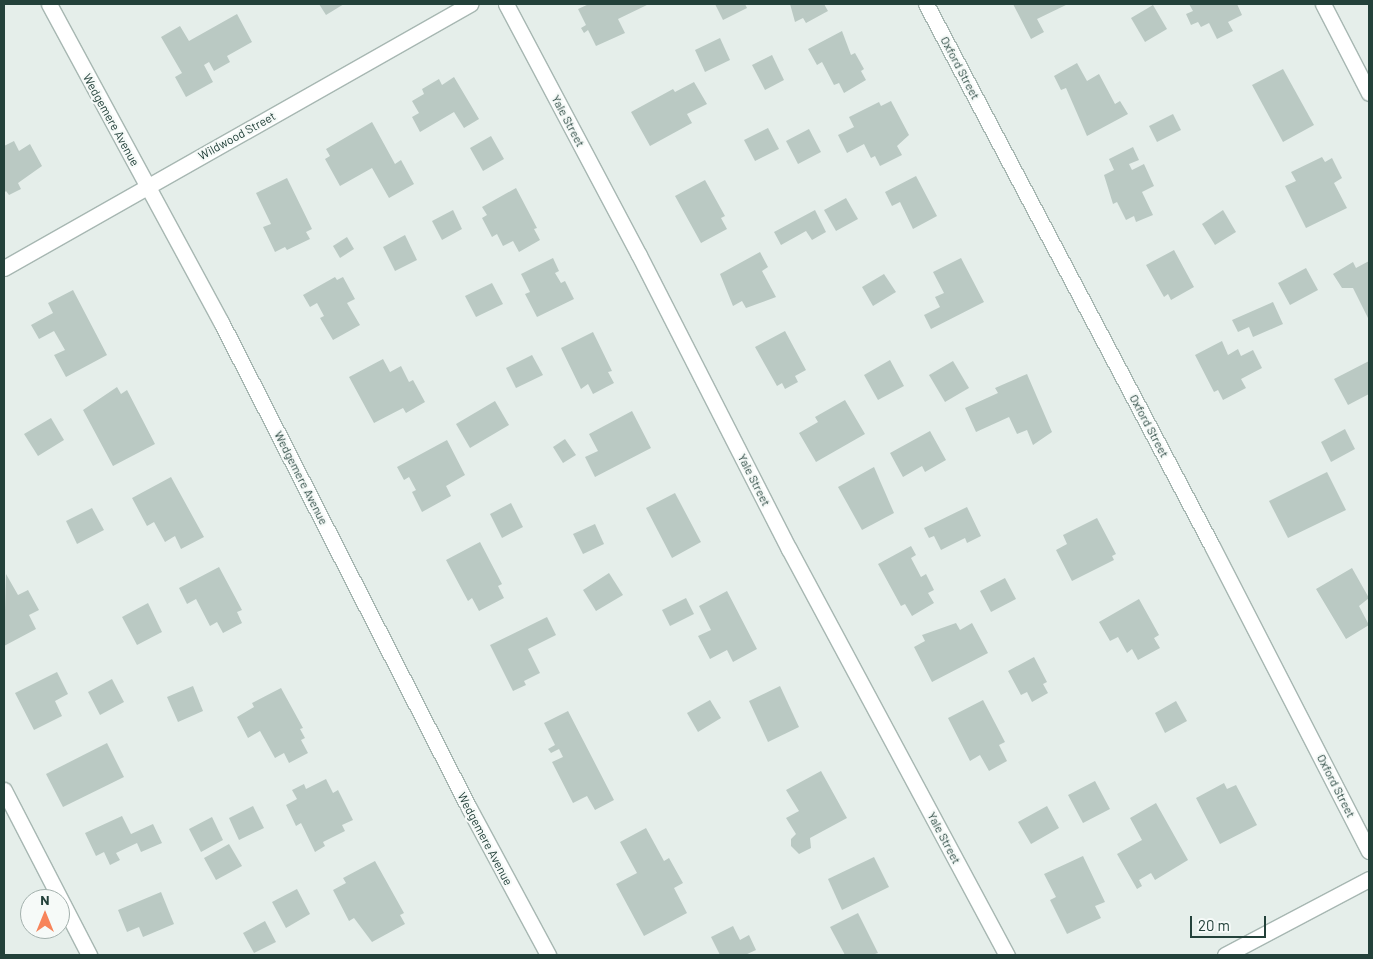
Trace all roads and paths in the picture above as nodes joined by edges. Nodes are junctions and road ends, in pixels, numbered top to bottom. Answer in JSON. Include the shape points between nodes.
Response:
{"nodes":[{"id":1,"x":48,"y":4,"type":"edge"},
{"id":2,"x":470,"y":4,"type":"edge"},
{"id":3,"x":506,"y":4,"type":"edge"},
{"id":4,"x":926,"y":4,"type":"edge"},
{"id":5,"x":1323,"y":4,"type":"edge"},
{"id":6,"x":1369,"y":93,"type":"edge"},
{"id":7,"x":148,"y":187,"type":"junction"},
{"id":8,"x":4,"y":268,"type":"edge"},
{"id":9,"x":4,"y":790,"type":"edge"},
{"id":10,"x":1369,"y":851,"type":"edge"},
{"id":11,"x":1369,"y":879,"type":"edge"},
{"id":12,"x":89,"y":955,"type":"edge"},
{"id":13,"x":548,"y":955,"type":"edge"},
{"id":14,"x":1007,"y":955,"type":"edge"},
{"id":15,"x":1225,"y":955,"type":"edge"}],
"edges":[{"from":1,"to":7,"type":"street","name":"Wedgemere Avenue"},
{"from":2,"to":7,"type":"street","name":"Wildwood Street"},
{"from":3,"to":14,"type":"street","name":"Yale Street","via":[[789,549]]},
{"from":4,"to":10,"type":"street","name":"Oxford Street"},
{"from":5,"to":6,"type":"street"},
{"from":7,"to":8,"type":"street","name":"Wildwood Street"},
{"from":7,"to":13,"type":"street","name":"Wedgemere Avenue"},
{"from":9,"to":12,"type":"street"},
{"from":11,"to":15,"type":"street"}]}
